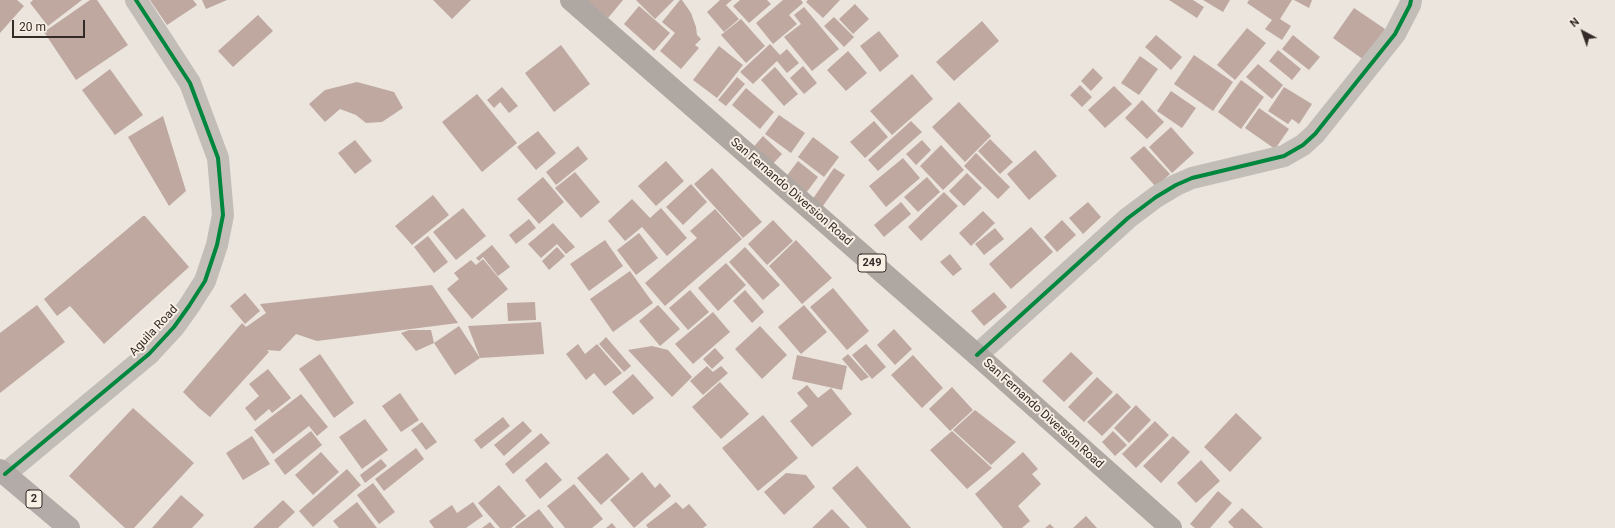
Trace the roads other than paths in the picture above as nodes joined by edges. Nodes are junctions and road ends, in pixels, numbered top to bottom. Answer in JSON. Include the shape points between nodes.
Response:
{"nodes":[{"id":1,"x":136,"y":0,"type":"edge"},
{"id":2,"x":571,"y":0,"type":"edge"},
{"id":3,"x":1411,"y":0,"type":"edge"},
{"id":4,"x":977,"y":355,"type":"junction"},
{"id":5,"x":2,"y":472,"type":"edge"},
{"id":6,"x":69,"y":528,"type":"edge"},
{"id":7,"x":1171,"y":528,"type":"edge"}],
"edges":[{"from":1,"to":5,"type":"street","name":"Aguila Road","via":[[190,83],[218,158],[223,215],[217,246],[205,281],[174,327],[149,354]]},
{"from":2,"to":4,"type":"highway","name":"San Fernando Diversion Road","number":"249"},
{"from":3,"to":4,"type":"street","via":[[1395,34],[1304,145],[1284,156],[1192,178],[1156,197],[1128,218]]},
{"from":4,"to":7,"type":"highway","name":"San Fernando Diversion Road","number":"249"},
{"from":5,"to":6,"type":"main road","number":"2"}]}
